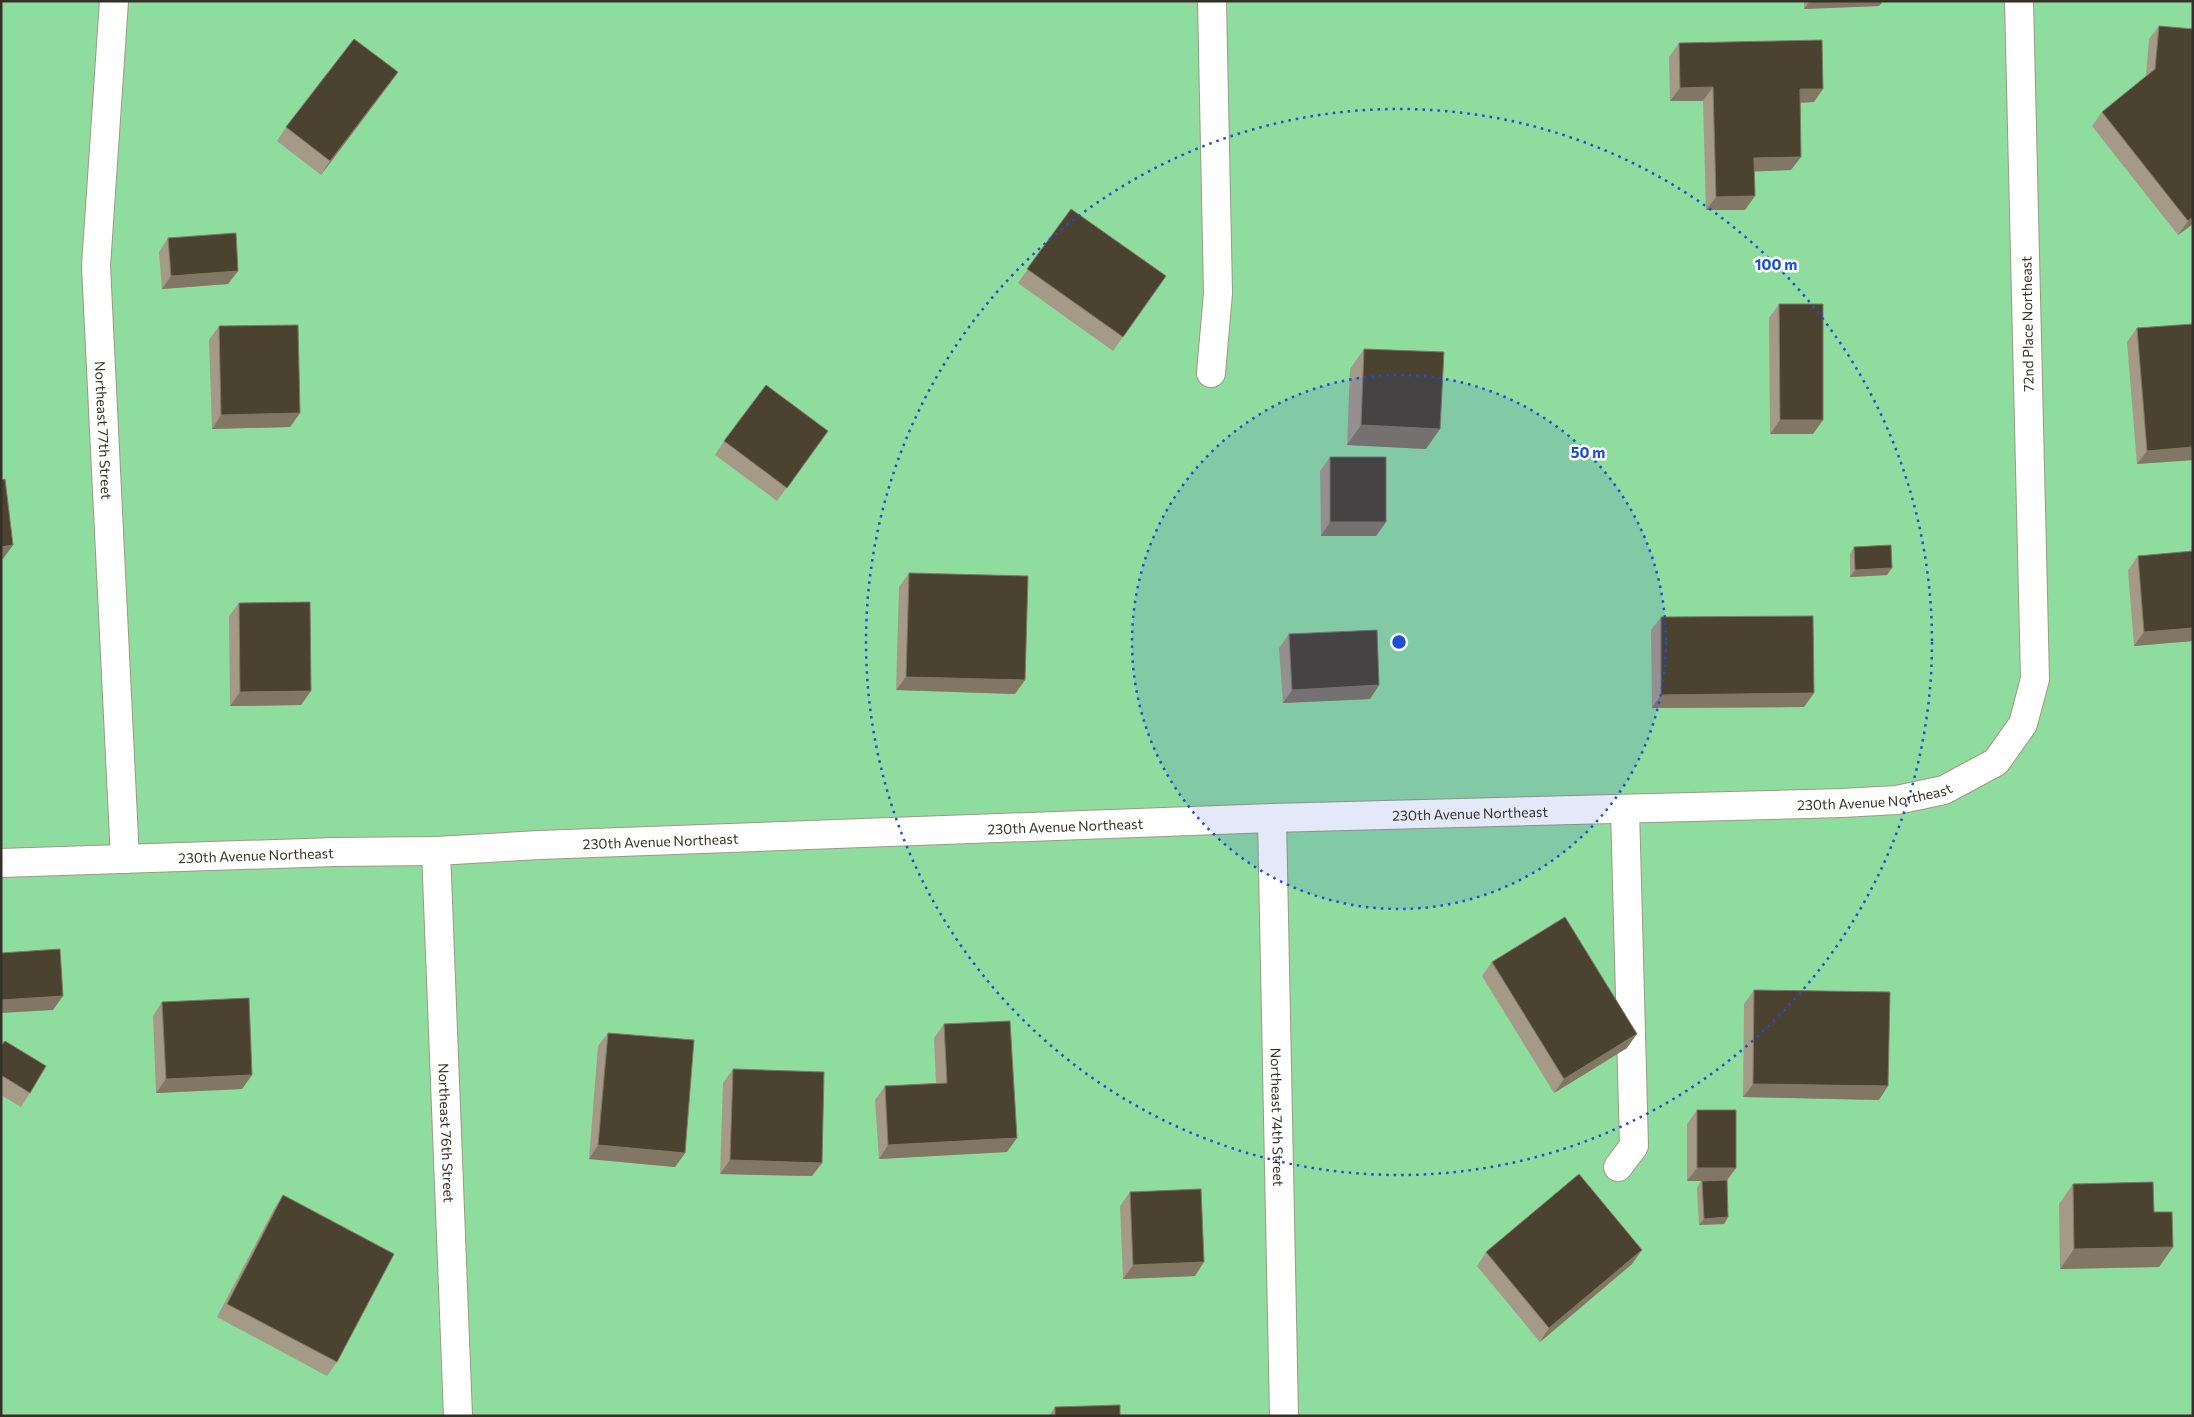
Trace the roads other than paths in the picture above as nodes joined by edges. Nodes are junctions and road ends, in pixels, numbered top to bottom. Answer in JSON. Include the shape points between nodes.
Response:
{"nodes":[{"id":1,"x":114,"y":1,"type":"edge"},
{"id":2,"x":1212,"y":1,"type":"edge"},
{"id":3,"x":2019,"y":1,"type":"edge"},
{"id":4,"x":1210,"y":373,"type":"dead end"},
{"id":5,"x":2036,"y":647,"type":"joint"},
{"id":6,"x":1625,"y":809,"type":"junction"},
{"id":7,"x":1272,"y":818,"type":"junction"},
{"id":8,"x":436,"y":851,"type":"junction"},
{"id":9,"x":125,"y":860,"type":"junction"},
{"id":10,"x":1,"y":863,"type":"edge"},
{"id":11,"x":1618,"y":1167,"type":"dead end"},
{"id":12,"x":458,"y":1416,"type":"edge"},
{"id":13,"x":1284,"y":1416,"type":"edge"}],
"edges":[{"from":1,"to":9,"type":"street","name":"Northeast 77th Street","via":[[96,266]]},
{"from":2,"to":4,"type":"street","via":[[1218,293]]},
{"from":3,"to":5,"type":"street","name":"72nd Place Northeast"},
{"from":5,"to":6,"type":"street","name":"230th Avenue Northeast","via":[[2036,679],[2023,724],[1996,762],[1944,790],[1897,800]]},
{"from":6,"to":7,"type":"street","name":"230th Avenue Northeast"},
{"from":6,"to":11,"type":"street","via":[[1634,1146]]},
{"from":7,"to":8,"type":"street","name":"230th Avenue Northeast"},
{"from":7,"to":13,"type":"street","name":"Northeast 74th Street"},
{"from":8,"to":9,"type":"street","name":"230th Avenue Northeast"},
{"from":8,"to":12,"type":"street","name":"Northeast 76th Street"},
{"from":9,"to":10,"type":"street","name":"230th Avenue Northeast"}]}
